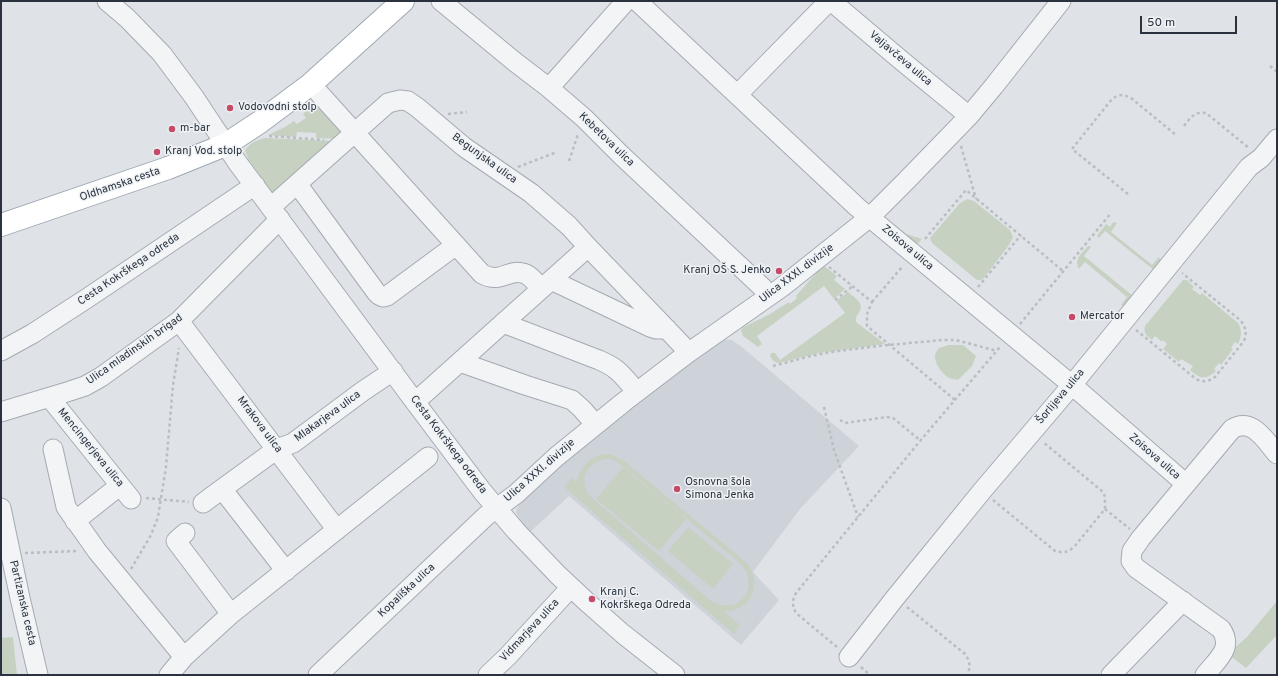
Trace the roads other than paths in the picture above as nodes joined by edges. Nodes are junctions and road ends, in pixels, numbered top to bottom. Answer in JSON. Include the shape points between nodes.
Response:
{"nodes":[{"id":1,"x":402,"y":1,"type":"edge"},
{"id":2,"x":441,"y":1,"type":"edge"},
{"id":3,"x":626,"y":1,"type":"edge"},
{"id":4,"x":637,"y":1,"type":"edge"},
{"id":5,"x":830,"y":1,"type":"edge"},
{"id":6,"x":1060,"y":1,"type":"edge"},
{"id":7,"x":115,"y":3,"type":"edge"},
{"id":8,"x":549,"y":88,"type":"junction"},
{"id":9,"x":319,"y":93,"type":"dead end"},
{"id":10,"x":738,"y":94,"type":"junction"},
{"id":11,"x":969,"y":116,"type":"junction"},
{"id":12,"x":354,"y":138,"type":"junction"},
{"id":13,"x":1277,"y":139,"type":"edge"},
{"id":14,"x":225,"y":145,"type":"junction"},
{"id":15,"x":255,"y":185,"type":"junction"},
{"id":16,"x":298,"y":185,"type":"junction"},
{"id":17,"x":276,"y":213,"type":"junction"},
{"id":18,"x":870,"y":217,"type":"junction"},
{"id":19,"x":1,"y":225,"type":"edge"},
{"id":20,"x":456,"y":245,"type":"junction"},
{"id":21,"x":588,"y":247,"type":"junction"},
{"id":22,"x":546,"y":284,"type":"junction"},
{"id":23,"x":763,"y":288,"type":"dead end"},
{"id":24,"x":181,"y":323,"type":"junction"},
{"id":25,"x":502,"y":323,"type":"junction"},
{"id":26,"x":667,"y":329,"type":"junction"},
{"id":27,"x":682,"y":345,"type":"dead end"},
{"id":28,"x":1,"y":351,"type":"edge"},
{"id":29,"x":460,"y":362,"type":"junction"},
{"id":30,"x":393,"y":372,"type":"junction"},
{"id":31,"x":630,"y":384,"type":"dead end"},
{"id":32,"x":1072,"y":385,"type":"junction"},
{"id":33,"x":50,"y":398,"type":"junction"},
{"id":34,"x":415,"y":402,"type":"junction"},
{"id":35,"x":1,"y":412,"type":"edge"},
{"id":36,"x":595,"y":424,"type":"junction"},
{"id":37,"x":53,"y":449,"type":"dead end"},
{"id":38,"x":277,"y":449,"type":"junction"},
{"id":39,"x":1277,"y":454,"type":"edge"},
{"id":40,"x":428,"y":457,"type":"dead end"},
{"id":41,"x":1186,"y":484,"type":"junction"},
{"id":42,"x":222,"y":489,"type":"junction"},
{"id":43,"x":203,"y":504,"type":"road end"},
{"id":44,"x":1,"y":508,"type":"edge"},
{"id":45,"x":497,"y":508,"type":"junction"},
{"id":46,"x":75,"y":521,"type":"junction"},
{"id":47,"x":337,"y":530,"type":"junction"},
{"id":48,"x":185,"y":532,"type":"dead end"},
{"id":49,"x":286,"y":571,"type":"junction"},
{"id":50,"x":571,"y":587,"type":"junction"},
{"id":51,"x":1183,"y":601,"type":"junction"},
{"id":52,"x":231,"y":614,"type":"junction"},
{"id":53,"x":184,"y":657,"type":"junction"},
{"id":54,"x":848,"y":657,"type":"road end"},
{"id":55,"x":38,"y":675,"type":"edge"},
{"id":56,"x":169,"y":675,"type":"edge"},
{"id":57,"x":318,"y":675,"type":"edge"},
{"id":58,"x":488,"y":675,"type":"edge"},
{"id":59,"x":675,"y":675,"type":"edge"},
{"id":60,"x":1111,"y":675,"type":"edge"},
{"id":61,"x":1204,"y":675,"type":"edge"}],
"edges":[{"from":1,"to":14,"type":"main road","name":"Oldhamska cesta","via":[[311,84]]},
{"from":2,"to":8,"type":"street","name":"Kebetova ulica"},
{"from":3,"to":8,"type":"street"},
{"from":4,"to":10,"type":"street","name":"Zoisova ulica"},
{"from":5,"to":10,"type":"street","name":"Valjavčeva ulica"},
{"from":5,"to":11,"type":"street","name":"Valjavčeva ulica"},
{"from":6,"to":11,"type":"street","name":"Ulica XXXI. divizije"},
{"from":7,"to":14,"type":"street","name":"Cesta Kokrškega odreda","via":[[162,54]]},
{"from":8,"to":23,"type":"street","name":"Kebetova ulica"},
{"from":9,"to":12,"type":"street"},
{"from":10,"to":18,"type":"street","name":"Zoisova ulica"},
{"from":11,"to":18,"type":"street","name":"Ulica XXXI. divizije"},
{"from":12,"to":16,"type":"street","name":"Begunjska ulica"},
{"from":12,"to":20,"type":"street"},
{"from":12,"to":21,"type":"street","name":"Begunjska ulica","via":[[388,103],[408,101],[464,147],[531,193],[569,226]]},
{"from":13,"to":32,"type":"street","name":"Šorlijeva ulica","via":[[1250,167]]},
{"from":14,"to":15,"type":"street","name":"Cesta Kokrškega odreda"},
{"from":14,"to":19,"type":"main road","name":"Oldhamska cesta","via":[[168,168]]},
{"from":15,"to":17,"type":"street","name":"Cesta Kokrškega odreda"},
{"from":15,"to":28,"type":"street","name":"Cesta Kokrškega odreda","via":[[32,334]]},
{"from":16,"to":17,"type":"street","name":"Begunjska ulica"},
{"from":16,"to":20,"type":"street","via":[[376,292],[383,297]]},
{"from":17,"to":24,"type":"street","name":"Ulica mladinskih brigad"},
{"from":17,"to":30,"type":"street","name":"Cesta Kokrškega odreda"},
{"from":18,"to":32,"type":"street","name":"Zoisova ulica"},
{"from":18,"to":36,"type":"street","name":"Ulica XXXI. divizije","via":[[782,287]]},
{"from":20,"to":22,"type":"street","via":[[482,274],[489,278],[515,272]]},
{"from":21,"to":22,"type":"street"},
{"from":21,"to":26,"type":"street","name":"Begunjska ulica"},
{"from":22,"to":25,"type":"street"},
{"from":22,"to":26,"type":"street","via":[[650,328]]},
{"from":24,"to":33,"type":"street","name":"Ulica mladinskih brigad","via":[[101,377],[85,386]]},
{"from":24,"to":38,"type":"street","name":"Mrakova ulica"},
{"from":25,"to":29,"type":"street"},
{"from":25,"to":31,"type":"street","via":[[609,365],[621,373]]},
{"from":26,"to":27,"type":"street","name":"Begunjska ulica"},
{"from":29,"to":34,"type":"street"},
{"from":29,"to":36,"type":"street","via":[[572,400]]},
{"from":30,"to":34,"type":"street","name":"Cesta Kokrškega odreda"},
{"from":30,"to":38,"type":"street","name":"Mlakarjeva ulica","via":[[293,443]]},
{"from":32,"to":41,"type":"street","name":"Zoisova ulica"},
{"from":32,"to":54,"type":"street","name":"Šorlijeva ulica","via":[[982,491]]},
{"from":33,"to":35,"type":"street","name":"Ulica mladinskih brigad"},
{"from":33,"to":46,"type":"street","name":"Mencingerjeva ulica","via":[[124,495]]},
{"from":34,"to":45,"type":"street","name":"Cesta Kokrškega odreda"},
{"from":36,"to":45,"type":"street","name":"Ulica XXXI. divizije"},
{"from":37,"to":46,"type":"street","via":[[66,507]]},
{"from":38,"to":42,"type":"street","name":"Mlakarjeva ulica"},
{"from":38,"to":47,"type":"street","name":"Mrakova ulica"},
{"from":39,"to":41,"type":"street","via":[[1252,428],[1239,425],[1232,429]]},
{"from":40,"to":47,"type":"street"},
{"from":41,"to":51,"type":"street","via":[[1141,538],[1132,551],[1131,561],[1136,568]]},
{"from":42,"to":43,"type":"street","name":"Mlakarjeva ulica"},
{"from":42,"to":49,"type":"street"},
{"from":44,"to":55,"type":"street","name":"Partizanska cesta"},
{"from":45,"to":50,"type":"street","name":"Cesta Kokrškega odreda"},
{"from":45,"to":57,"type":"street","name":"Kopališka ulica"},
{"from":46,"to":53,"type":"street"},
{"from":47,"to":49,"type":"street"},
{"from":48,"to":52,"type":"street","via":[[176,541]]},
{"from":49,"to":52,"type":"street"},
{"from":50,"to":58,"type":"street","name":"Vidmarjeva ulica"},
{"from":50,"to":59,"type":"street","name":"Cesta Kokrškega odreda","via":[[623,634]]},
{"from":51,"to":60,"type":"street"},
{"from":51,"to":61,"type":"street","via":[[1221,629],[1225,635],[1224,652]]},
{"from":52,"to":53,"type":"street"},
{"from":53,"to":56,"type":"street"}]}
